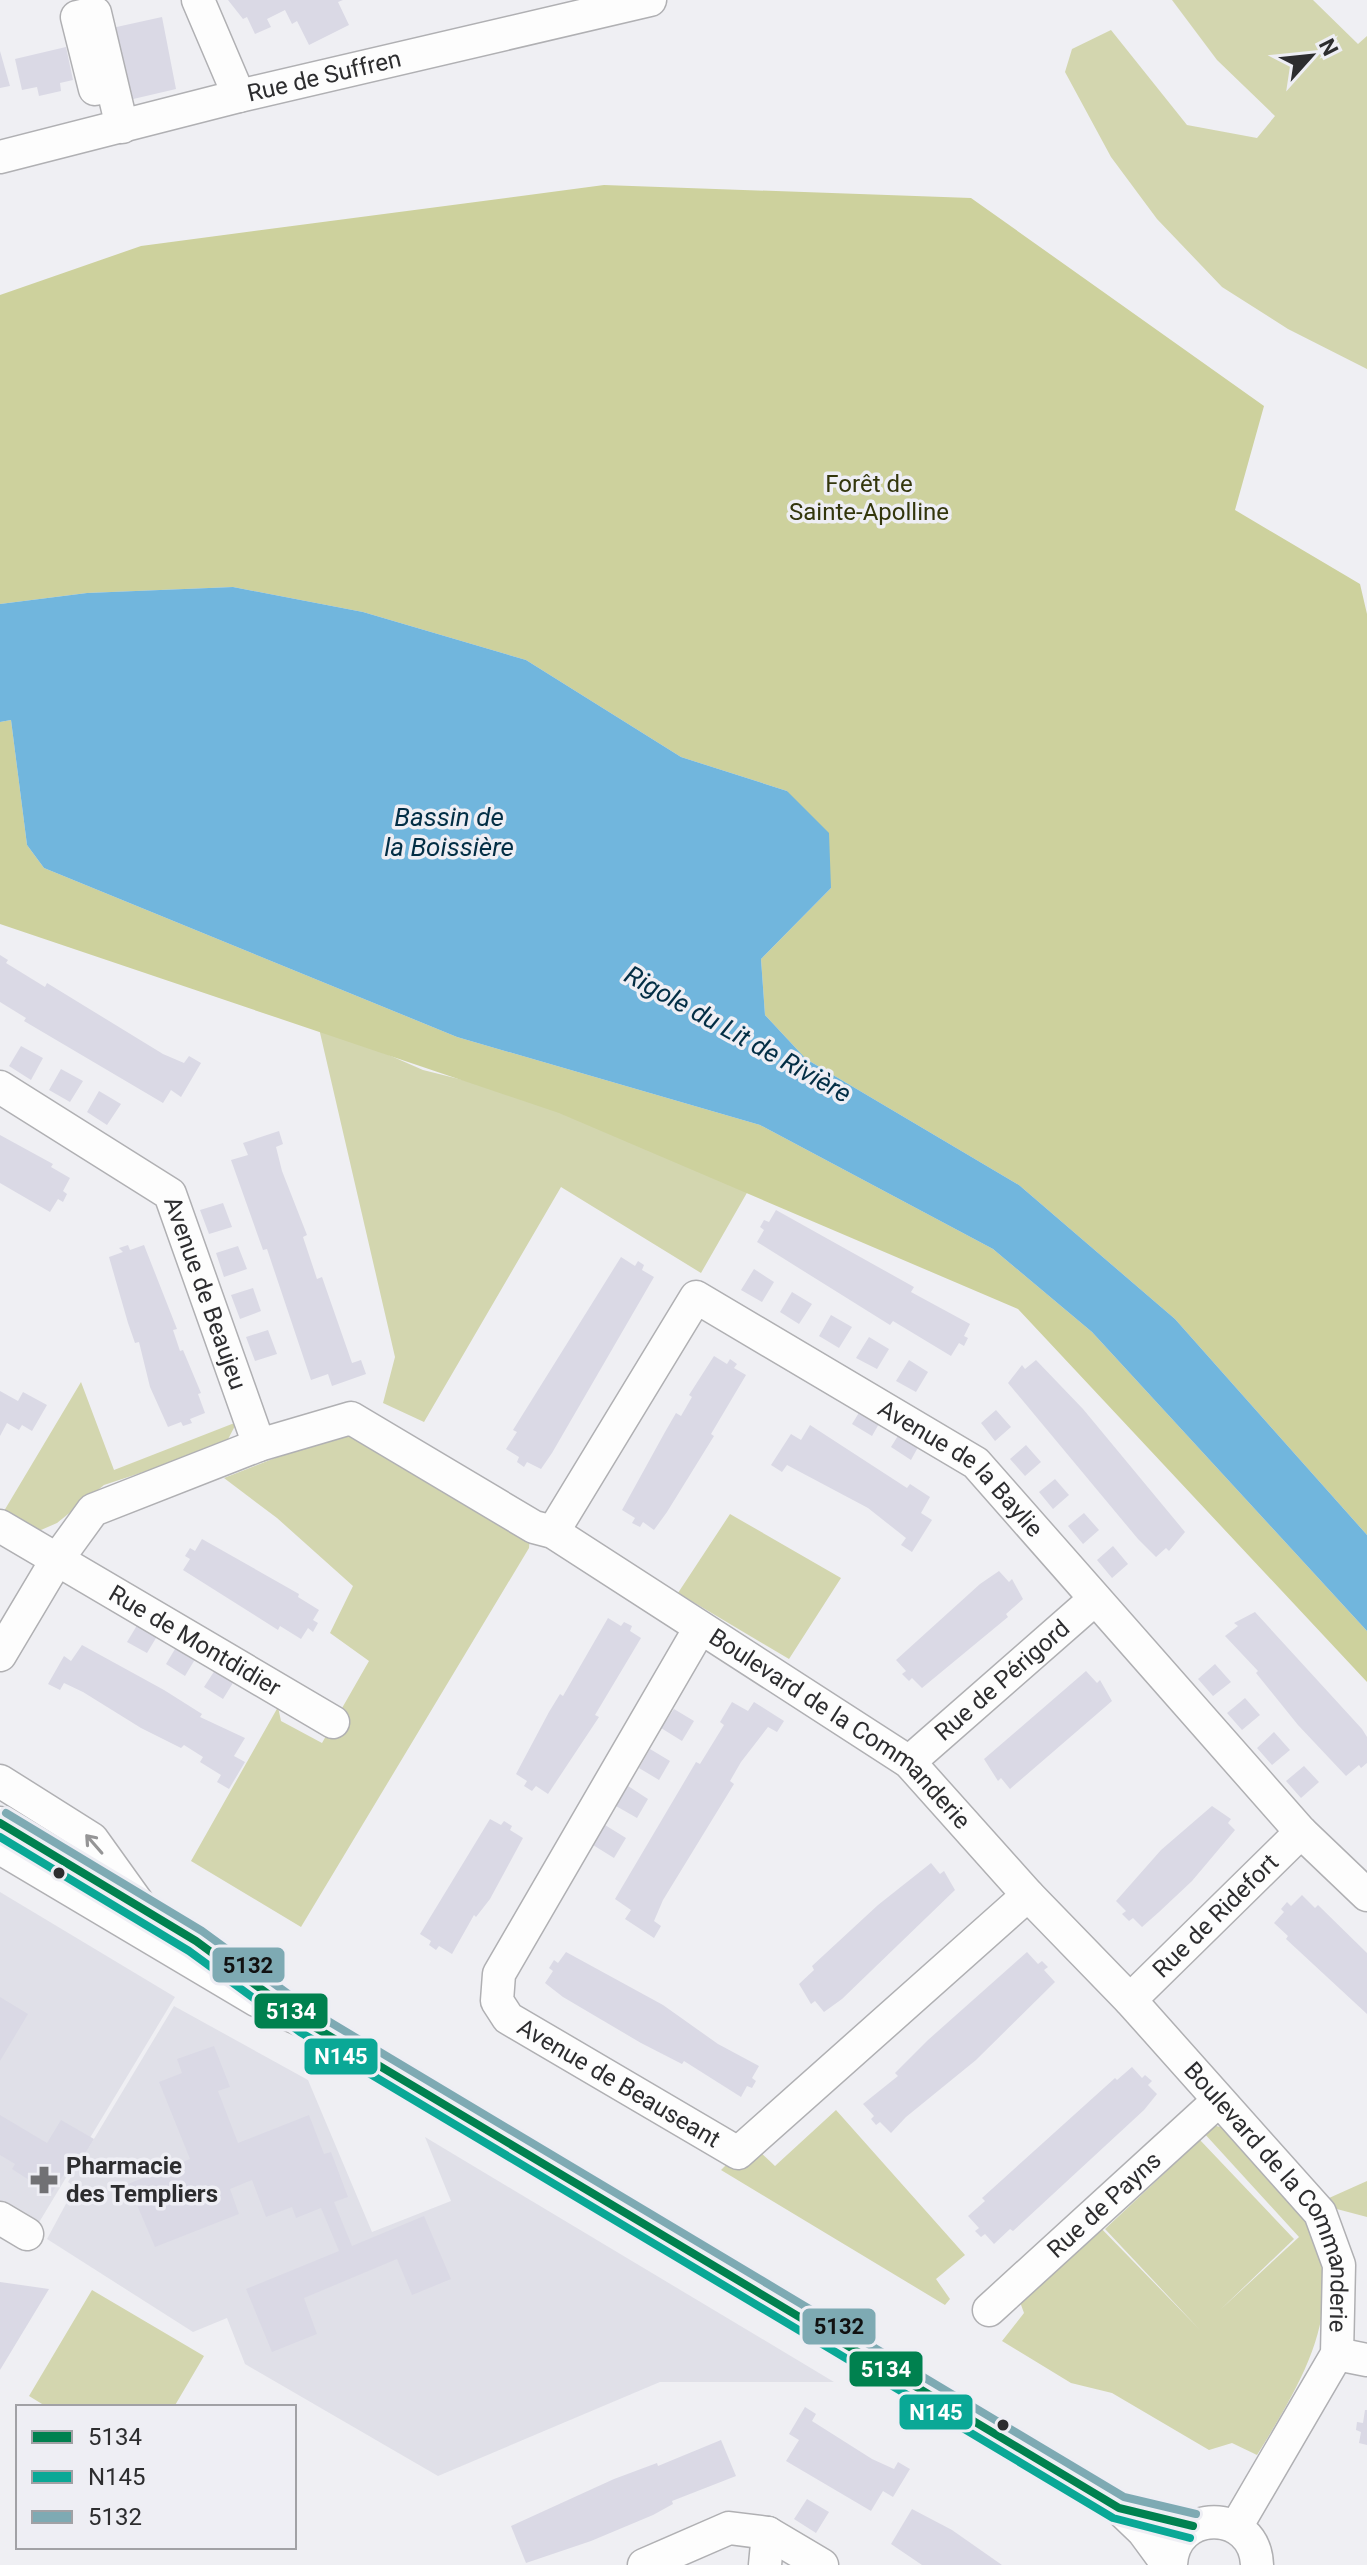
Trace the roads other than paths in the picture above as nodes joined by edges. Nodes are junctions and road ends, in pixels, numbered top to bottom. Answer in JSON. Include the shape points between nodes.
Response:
{"nodes":[{"id":1,"x":198,"y":0,"type":"edge"},
{"id":2,"x":650,"y":0,"type":"edge"},
{"id":3,"x":112,"y":85,"type":"dead end"},
{"id":4,"x":239,"y":96,"type":"junction"},
{"id":5,"x":122,"y":127,"type":"junction"},
{"id":6,"x":0,"y":157,"type":"edge"},
{"id":7,"x":0,"y":1087,"type":"edge"},
{"id":8,"x":259,"y":1445,"type":"junction"},
{"id":9,"x":0,"y":1526,"type":"edge"},
{"id":10,"x":553,"y":1532,"type":"junction"},
{"id":11,"x":56,"y":1561,"type":"junction"},
{"id":12,"x":1095,"y":1599,"type":"junction"},
{"id":13,"x":700,"y":1628,"type":"junction"},
{"id":14,"x":0,"y":1655,"type":"edge"},
{"id":15,"x":333,"y":1722,"type":"dead end"},
{"id":16,"x":909,"y":1762,"type":"junction"},
{"id":17,"x":0,"y":1781,"type":"edge"},
{"id":18,"x":0,"y":1823,"type":"edge"},
{"id":19,"x":1301,"y":1832,"type":"junction"},
{"id":20,"x":0,"y":1848,"type":"edge"},
{"id":21,"x":1028,"y":1895,"type":"junction"},
{"id":22,"x":1367,"y":1895,"type":"edge"},
{"id":23,"x":140,"y":1906,"type":"junction"},
{"id":24,"x":1130,"y":2000,"type":"junction"},
{"id":25,"x":306,"y":2022,"type":"junction"},
{"id":26,"x":1218,"y":2101,"type":"junction"},
{"id":27,"x":0,"y":2218,"type":"edge"},
{"id":28,"x":27,"y":2234,"type":"dead end"},
{"id":29,"x":989,"y":2310,"type":"dead end"},
{"id":30,"x":1352,"y":2357,"type":"edge"},
{"id":31,"x":1119,"y":2508,"type":"junction"},
{"id":32,"x":1193,"y":2526,"type":"junction"},
{"id":33,"x":1236,"y":2527,"type":"junction"},
{"id":34,"x":768,"y":2533,"type":"junction"},
{"id":35,"x":644,"y":2565,"type":"edge"},
{"id":36,"x":765,"y":2565,"type":"edge"},
{"id":37,"x":822,"y":2565,"type":"edge"},
{"id":38,"x":1169,"y":2565,"type":"edge"},
{"id":39,"x":1257,"y":2565,"type":"edge"}],
"edges":[{"from":1,"to":4,"type":"street"},
{"from":2,"to":4,"type":"street","name":"Rue de Suffren"},
{"from":3,"to":5,"type":"street"},
{"from":4,"to":5,"type":"street","name":"Rue de Suffren"},
{"from":5,"to":6,"type":"street","name":"Rue de Suffren"},
{"from":7,"to":8,"type":"street","name":"Avenue de Beaujeu","via":[[170,1194]]},
{"from":8,"to":10,"type":"street","name":"Boulevard de la Commanderie","via":[[351,1418],[534,1527]]},
{"from":8,"to":11,"type":"street","name":"Boulevard de la Commanderie","via":[[93,1510]]},
{"from":9,"to":11,"type":"street"},
{"from":10,"to":12,"type":"street","name":"Avenue de la Baylie","via":[[696,1297],[976,1463]]},
{"from":10,"to":13,"type":"street","name":"Boulevard de la Commanderie"},
{"from":11,"to":14,"type":"street","name":"Boulevard de la Commanderie"},
{"from":11,"to":15,"type":"street","name":"Rue de Montdidier"},
{"from":12,"to":16,"type":"street","name":"Rue de Périgord"},
{"from":12,"to":19,"type":"street","name":"Avenue de la Baylie"},
{"from":13,"to":16,"type":"street","name":"Boulevard de la Commanderie"},
{"from":13,"to":21,"type":"street","name":"Avenue de Beauseant","via":[[499,1974],[497,2001],[508,2018],[738,2153]]},
{"from":16,"to":21,"type":"street","name":"Boulevard de la Commanderie"},
{"from":23,"to":17,"type":"street","one_way":true,"via":[[92,1839]]},
{"from":18,"to":23,"type":"street"},
{"from":19,"to":22,"type":"street","name":"Avenue de la Baylie"},
{"from":19,"to":24,"type":"street","name":"Rue de Ridefort"},
{"from":20,"to":25,"type":"street","via":[[256,2000]]},
{"from":21,"to":24,"type":"street","name":"Boulevard de la Commanderie"},
{"from":23,"to":25,"type":"street","via":[[264,1987]]},
{"from":24,"to":26,"type":"street","name":"Boulevard de la Commanderie"},
{"from":25,"to":31,"type":"street"},
{"from":26,"to":29,"type":"street","name":"Rue de Payns"},
{"from":26,"to":30,"type":"street","name":"Boulevard de la Commanderie","via":[[1320,2213],[1339,2265]]},
{"from":27,"to":28,"type":"street"},
{"from":30,"to":33,"type":"street","name":"Boulevard de la Commanderie"},
{"from":31,"to":32,"type":"street"},
{"from":31,"to":38,"type":"street"},
{"from":32,"to":33,"type":"street","via":[[1215,2521]]},
{"from":32,"to":38,"type":"street","via":[[1175,2544]]},
{"from":33,"to":39,"type":"street","via":[[1253,2545]]},
{"from":34,"to":35,"type":"street","via":[[729,2528]]},
{"from":34,"to":36,"type":"street"},
{"from":34,"to":37,"type":"street"}]}
